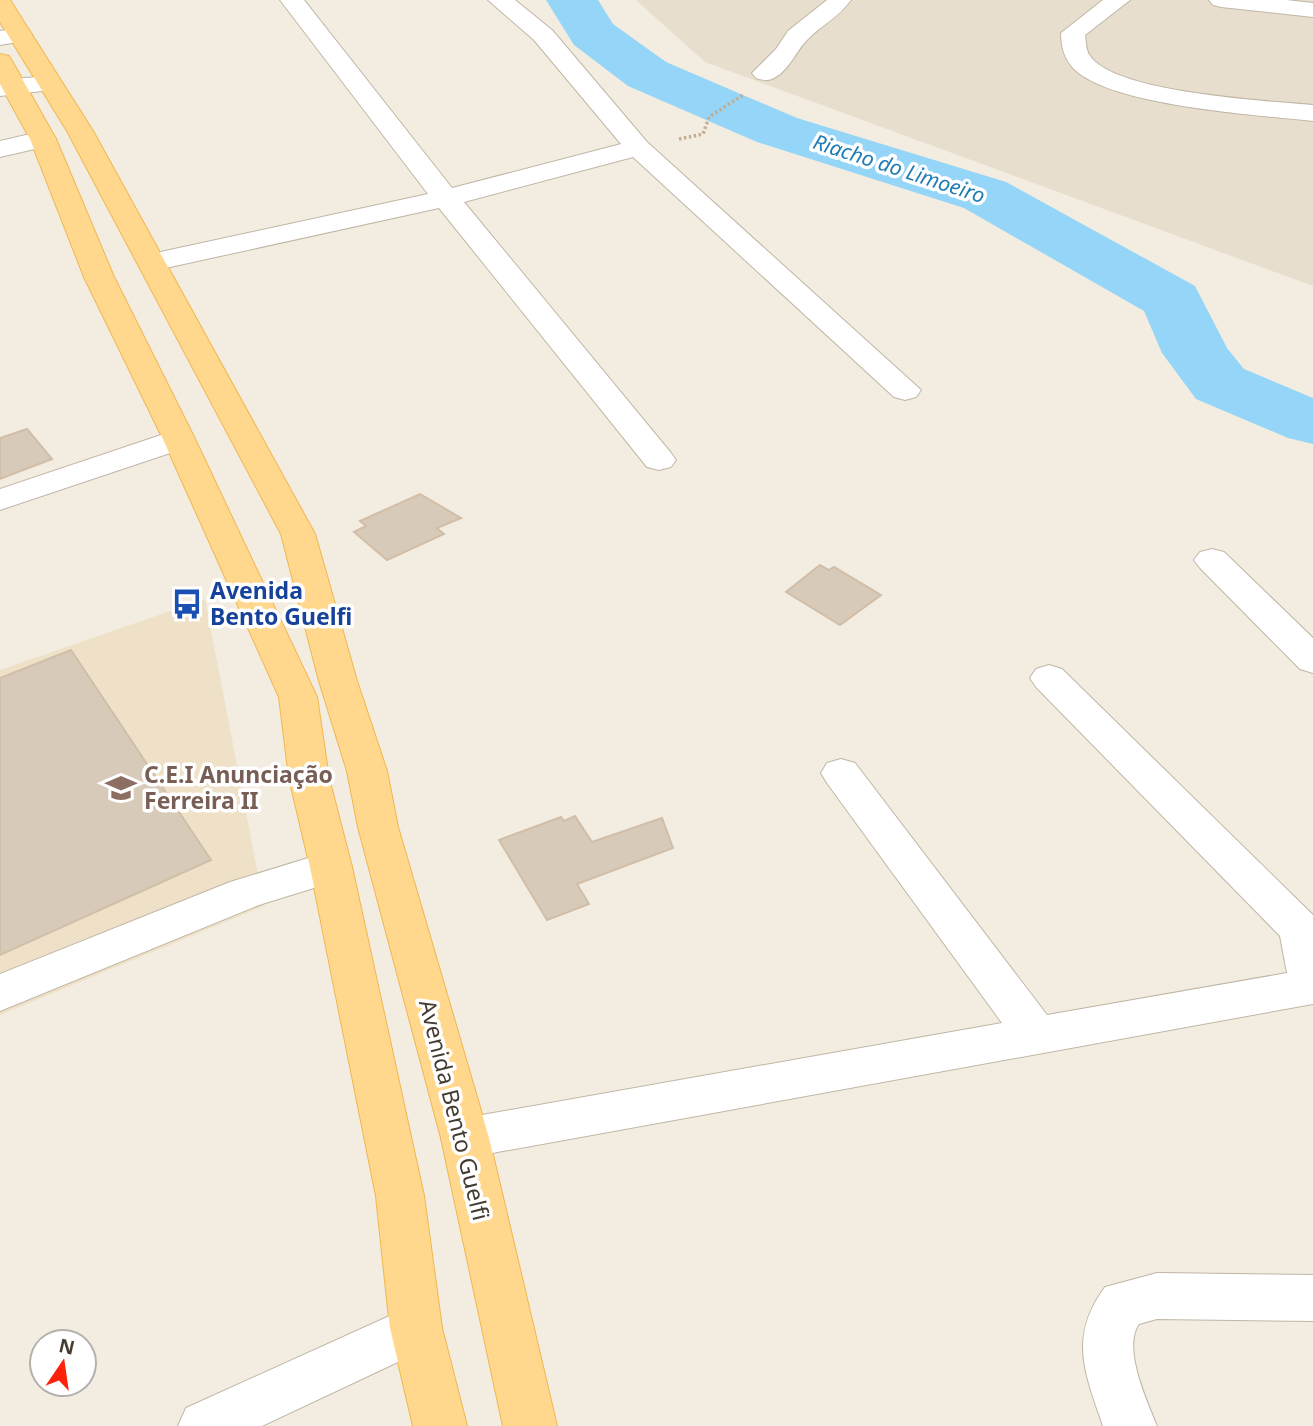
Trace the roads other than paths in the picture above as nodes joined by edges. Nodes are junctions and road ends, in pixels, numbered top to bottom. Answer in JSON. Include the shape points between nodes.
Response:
{"nodes":[{"id":1,"x":500,"y":0,"type":"edge"},
{"id":2,"x":839,"y":0,"type":"edge"},
{"id":3,"x":1118,"y":0,"type":"edge"},
{"id":4,"x":1221,"y":0,"type":"edge"},
{"id":5,"x":301,"y":1,"type":"edge"},
{"id":6,"x":0,"y":3,"type":"edge"},
{"id":7,"x":1313,"y":10,"type":"edge"},
{"id":8,"x":14,"y":65,"type":"edge"},
{"id":9,"x":765,"y":73,"type":"dead end"},
{"id":10,"x":1313,"y":113,"type":"edge"},
{"id":11,"x":43,"y":139,"type":"junction"},
{"id":12,"x":638,"y":148,"type":"junction"},
{"id":13,"x":0,"y":149,"type":"edge"},
{"id":14,"x":446,"y":198,"type":"junction"},
{"id":15,"x":152,"y":262,"type":"junction"},
{"id":16,"x":905,"y":390,"type":"dead end"},
{"id":17,"x":179,"y":439,"type":"junction"},
{"id":18,"x":659,"y":460,"type":"dead end"},
{"id":19,"x":0,"y":500,"type":"edge"},
{"id":20,"x":1212,"y":560,"type":"dead end"},
{"id":21,"x":1313,"y":660,"type":"edge"},
{"id":22,"x":1049,"y":678,"type":"dead end"},
{"id":23,"x":841,"y":773,"type":"dead end"},
{"id":24,"x":331,"y":867,"type":"junction"},
{"id":25,"x":1312,"y":986,"type":"edge"},
{"id":26,"x":0,"y":993,"type":"edge"},
{"id":27,"x":1036,"y":1035,"type":"junction"},
{"id":28,"x":465,"y":1138,"type":"junction"},
{"id":29,"x":1313,"y":1298,"type":"edge"},
{"id":30,"x":416,"y":1328,"type":"junction"},
{"id":31,"x":205,"y":1426,"type":"edge"},
{"id":32,"x":440,"y":1426,"type":"edge"},
{"id":33,"x":530,"y":1426,"type":"edge"},
{"id":34,"x":1130,"y":1426,"type":"edge"}],
"edges":[{"from":1,"to":12,"type":"street","via":[[543,35]]},
{"from":2,"to":9,"type":"street","via":[[797,36]]},
{"from":3,"to":10,"type":"street","via":[[1073,33],[1073,47],[1084,65],[1094,71],[1165,95]]},
{"from":4,"to":7,"type":"street"},
{"from":5,"to":14,"type":"street"},
{"from":6,"to":8,"type":"main road","name":"Avenida Bento Guelfi"},
{"from":8,"to":11,"type":"main road","name":"Avenida Bento Guelfi"},
{"from":8,"to":15,"type":"main road","name":"Avenida Bento Guelfi","via":[[80,131]]},
{"from":11,"to":13,"type":"street"},
{"from":11,"to":17,"type":"main road","name":"Avenida Bento Guelfi","via":[[99,277]]},
{"from":12,"to":14,"type":"street"},
{"from":12,"to":16,"type":"street"},
{"from":14,"to":15,"type":"street"},
{"from":14,"to":18,"type":"street"},
{"from":15,"to":28,"type":"main road","name":"Avenida Bento Guelfi","via":[[298,534]]},
{"from":17,"to":19,"type":"street"},
{"from":17,"to":24,"type":"main road","name":"Avenida Bento Guelfi","via":[[298,697],[309,778]]},
{"from":20,"to":21,"type":"street"},
{"from":22,"to":25,"type":"street","via":[[1300,929]]},
{"from":23,"to":27,"type":"street"},
{"from":24,"to":26,"type":"street","via":[[245,893]]},
{"from":24,"to":30,"type":"main road","name":"Avenida Bento Guelfi","via":[[400,1196]]},
{"from":25,"to":27,"type":"street"},
{"from":27,"to":28,"type":"street"},
{"from":28,"to":33,"type":"main road","name":"Avenida Bento Guelfi"},
{"from":29,"to":34,"type":"street","via":[[1157,1296],[1123,1304],[1109,1325],[1108,1345]]},
{"from":30,"to":31,"type":"street"},
{"from":30,"to":32,"type":"main road","name":"Avenida Bento Guelfi"}]}
